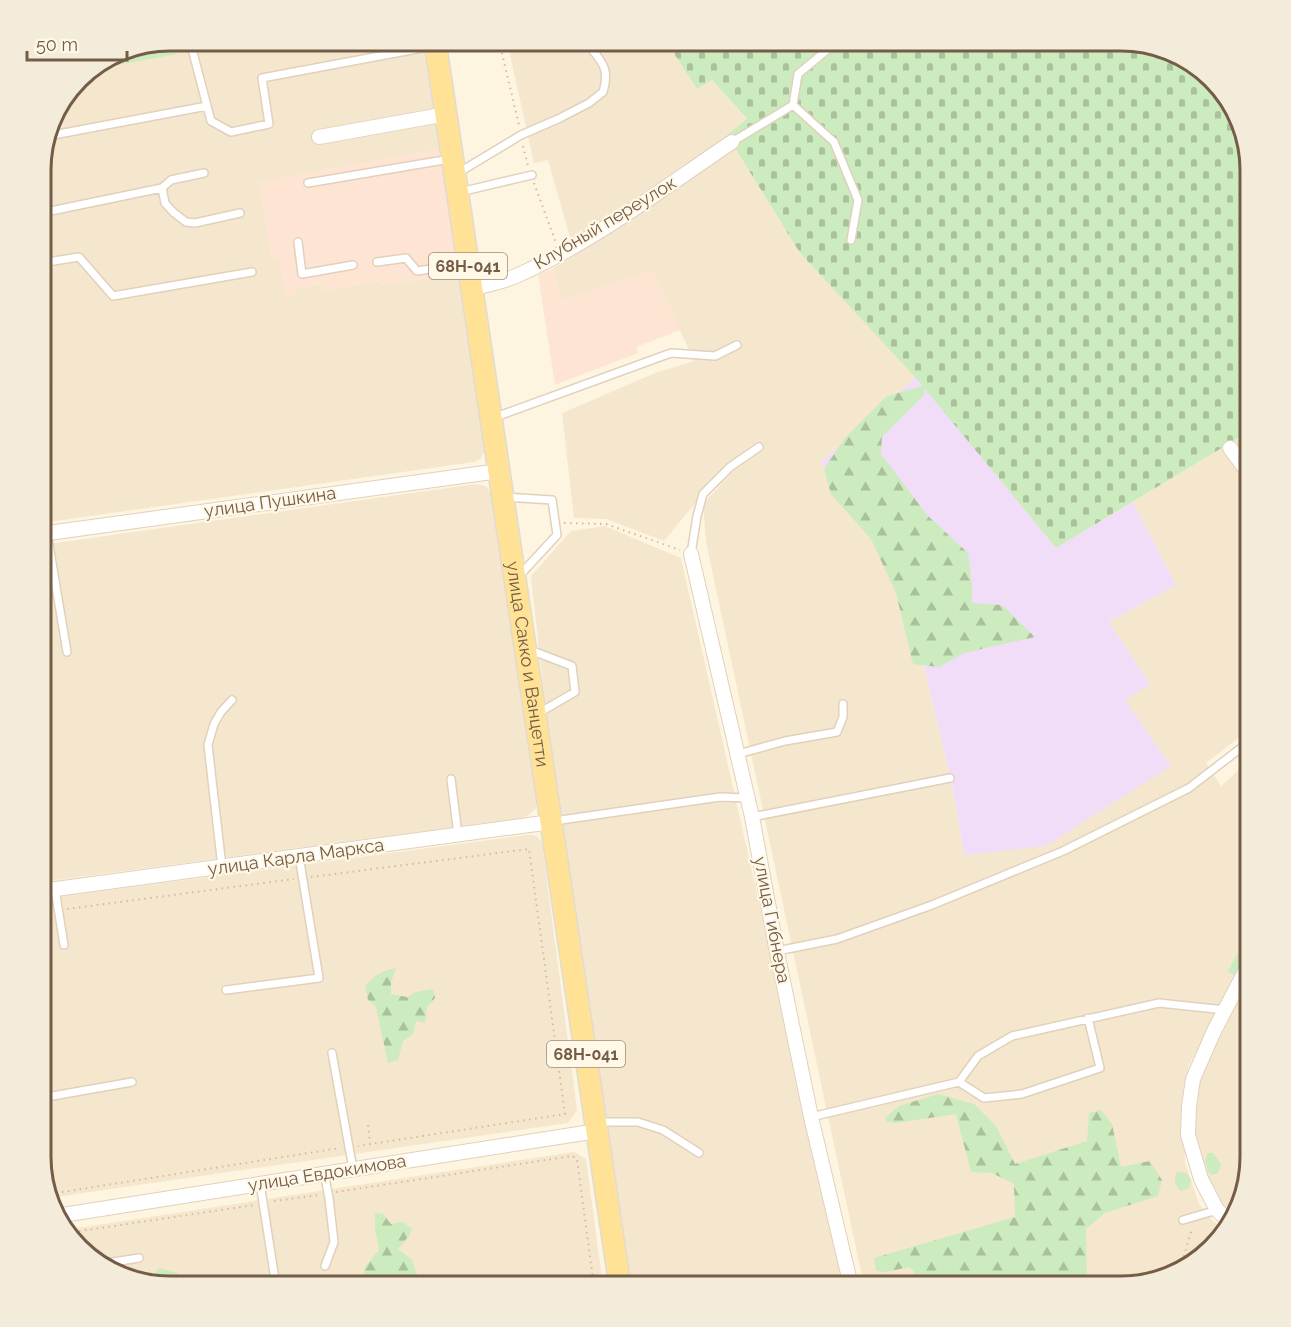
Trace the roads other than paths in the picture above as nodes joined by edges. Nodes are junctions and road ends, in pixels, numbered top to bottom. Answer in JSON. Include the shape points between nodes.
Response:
{"nodes":[{"id":1,"x":193,"y":51,"type":"edge"},
{"id":2,"x":393,"y":51,"type":"edge"},
{"id":3,"x":438,"y":51,"type":"edge"},
{"id":4,"x":593,"y":51,"type":"edge"},
{"id":5,"x":826,"y":51,"type":"edge"},
{"id":6,"x":793,"y":105,"type":"junction"},
{"id":7,"x":207,"y":106,"type":"junction"},
{"id":8,"x":447,"y":114,"type":"junction"},
{"id":9,"x":57,"y":134,"type":"edge"},
{"id":10,"x":319,"y":137,"type":"dead end"},
{"id":11,"x":732,"y":142,"type":"joint"},
{"id":12,"x":204,"y":173,"type":"dead end"},
{"id":13,"x":456,"y":175,"type":"junction"},
{"id":14,"x":532,"y":175,"type":"road end"},
{"id":15,"x":308,"y":183,"type":"dead end"},
{"id":16,"x":162,"y":188,"type":"junction"},
{"id":17,"x":51,"y":211,"type":"edge"},
{"id":18,"x":240,"y":213,"type":"dead end"},
{"id":19,"x":851,"y":240,"type":"dead end"},
{"id":20,"x":298,"y":242,"type":"dead end"},
{"id":21,"x":51,"y":261,"type":"edge"},
{"id":22,"x":377,"y":262,"type":"dead end"},
{"id":23,"x":468,"y":264,"type":"junction"},
{"id":24,"x":354,"y":265,"type":"dead end"},
{"id":25,"x":252,"y":272,"type":"dead end"},
{"id":26,"x":471,"y":289,"type":"junction"},
{"id":27,"x":737,"y":345,"type":"dead end"},
{"id":28,"x":491,"y":418,"type":"junction"},
{"id":29,"x":759,"y":447,"type":"dead end"},
{"id":30,"x":1230,"y":448,"type":"dead end"},
{"id":31,"x":1240,"y":461,"type":"edge"},
{"id":32,"x":499,"y":471,"type":"junction"},
{"id":33,"x":503,"y":497,"type":"junction"},
{"id":34,"x":51,"y":532,"type":"edge"},
{"id":35,"x":691,"y":554,"type":"joint"},
{"id":36,"x":51,"y":569,"type":"edge"},
{"id":37,"x":515,"y":580,"type":"junction"},
{"id":38,"x":525,"y":648,"type":"junction"},
{"id":39,"x":67,"y":652,"type":"dead end"},
{"id":40,"x":232,"y":700,"type":"dead end"},
{"id":41,"x":843,"y":704,"type":"dead end"},
{"id":42,"x":535,"y":715,"type":"junction"},
{"id":43,"x":1240,"y":749,"type":"edge"},
{"id":44,"x":738,"y":754,"type":"junction"},
{"id":45,"x":950,"y":778,"type":"dead end"},
{"id":46,"x":451,"y":779,"type":"dead end"},
{"id":47,"x":748,"y":798,"type":"junction"},
{"id":48,"x":752,"y":817,"type":"junction"},
{"id":49,"x":551,"y":822,"type":"junction"},
{"id":50,"x":458,"y":835,"type":"junction"},
{"id":51,"x":299,"y":856,"type":"junction"},
{"id":52,"x":222,"y":867,"type":"junction"},
{"id":53,"x":56,"y":889,"type":"junction"},
{"id":54,"x":51,"y":890,"type":"edge"},
{"id":55,"x":64,"y":945,"type":"dead end"},
{"id":56,"x":777,"y":951,"type":"junction"},
{"id":57,"x":1240,"y":982,"type":"edge"},
{"id":58,"x":226,"y":990,"type":"dead end"},
{"id":59,"x":1225,"y":1010,"type":"junction"},
{"id":60,"x":1089,"y":1018,"type":"junction"},
{"id":61,"x":332,"y":1053,"type":"dead end"},
{"id":62,"x":960,"y":1082,"type":"junction"},
{"id":63,"x":132,"y":1083,"type":"dead end"},
{"id":64,"x":51,"y":1096,"type":"edge"},
{"id":65,"x":811,"y":1117,"type":"junction"},
{"id":66,"x":596,"y":1126,"type":"junction"},
{"id":67,"x":699,"y":1153,"type":"dead end"},
{"id":68,"x":353,"y":1169,"type":"junction"},
{"id":69,"x":324,"y":1173,"type":"junction"},
{"id":70,"x":260,"y":1184,"type":"junction"},
{"id":71,"x":1217,"y":1210,"type":"junction"},
{"id":72,"x":66,"y":1214,"type":"edge"},
{"id":73,"x":1224,"y":1217,"type":"edge"},
{"id":74,"x":1183,"y":1220,"type":"dead end"},
{"id":75,"x":139,"y":1258,"type":"dead end"},
{"id":76,"x":113,"y":1262,"type":"edge"},
{"id":77,"x":325,"y":1266,"type":"dead end"},
{"id":78,"x":274,"y":1276,"type":"edge"},
{"id":79,"x":618,"y":1276,"type":"edge"},
{"id":80,"x":848,"y":1276,"type":"edge"}],
"edges":[{"from":1,"to":7,"type":"lane"},
{"from":2,"to":7,"type":"lane","via":[[262,78],[269,124],[231,132],[211,121]]},
{"from":3,"to":8,"type":"main road","name":"улица Сакко и Ванцетти","number":"68Н-041"},
{"from":4,"to":13,"type":"lane","via":[[604,66],[603,92]]},
{"from":5,"to":6,"type":"lane","via":[[798,74]]},
{"from":6,"to":11,"type":"lane"},
{"from":6,"to":19,"type":"lane","via":[[834,142],[858,200]]},
{"from":7,"to":9,"type":"lane"},
{"from":8,"to":10,"type":"street"},
{"from":8,"to":13,"type":"main road","name":"улица Сакко и Ванцетти","number":"68Н-041"},
{"from":11,"to":26,"type":"street","name":"Клубный переулок","via":[[560,254],[514,276]]},
{"from":12,"to":16,"type":"lane","via":[[171,180]]},
{"from":13,"to":14,"type":"lane"},
{"from":13,"to":15,"type":"lane"},
{"from":13,"to":23,"type":"main road","name":"улица Сакко и Ванцетти","number":"68Н-041"},
{"from":16,"to":17,"type":"lane"},
{"from":16,"to":18,"type":"lane","via":[[165,203],[186,222]]},
{"from":20,"to":24,"type":"lane","via":[[302,274]]},
{"from":21,"to":25,"type":"lane","via":[[79,257],[113,296]]},
{"from":22,"to":23,"type":"lane","via":[[406,258],[417,271]]},
{"from":23,"to":26,"type":"main road","name":"улица Сакко и Ванцетти","number":"68Н-041"},
{"from":26,"to":28,"type":"main road","name":"улица Сакко и Ванцетти","number":"68Н-041"},
{"from":27,"to":28,"type":"lane","via":[[715,356],[670,353]]},
{"from":28,"to":32,"type":"main road","name":"улица Сакко и Ванцетти","number":"68Н-041"},
{"from":29,"to":35,"type":"lane","via":[[730,467],[703,494]]},
{"from":30,"to":31,"type":"street"},
{"from":32,"to":33,"type":"main road","name":"улица Сакко и Ванцетти","number":"68Н-041"},
{"from":32,"to":34,"type":"street","name":"улица Пушкина"},
{"from":33,"to":37,"type":"main road","name":"улица Сакко и Ванцетти","number":"68Н-041"},
{"from":33,"to":37,"type":"lane","via":[[552,500],[557,535]]},
{"from":35,"to":44,"type":"street","name":"улица Гибнера"},
{"from":36,"to":39,"type":"lane"},
{"from":37,"to":38,"type":"main road","name":"улица Сакко и Ванцетти","number":"68Н-041"},
{"from":38,"to":42,"type":"main road","name":"улица Сакко и Ванцетти","number":"68Н-041"},
{"from":38,"to":42,"type":"lane","via":[[572,666],[575,692]]},
{"from":40,"to":52,"type":"lane","via":[[214,724],[208,745]]},
{"from":41,"to":44,"type":"lane","via":[[837,732]]},
{"from":42,"to":49,"type":"main road","name":"улица Сакко и Ванцетти","number":"68Н-041"},
{"from":43,"to":56,"type":"lane","via":[[1189,788],[1063,851],[837,939]]},
{"from":44,"to":47,"type":"street","name":"улица Гибнера"},
{"from":45,"to":48,"type":"lane"},
{"from":46,"to":50,"type":"lane"},
{"from":47,"to":48,"type":"street","name":"улица Гибнера"},
{"from":47,"to":49,"type":"lane","via":[[720,797]]},
{"from":48,"to":56,"type":"street","name":"улица Гибнера"},
{"from":49,"to":50,"type":"street","name":"улица Карла Маркса"},
{"from":49,"to":66,"type":"main road","name":"улица Сакко и Ванцетти","number":"68Н-041"},
{"from":50,"to":51,"type":"street","name":"улица Карла Маркса"},
{"from":51,"to":52,"type":"street","name":"улица Карла Маркса"},
{"from":51,"to":58,"type":"lane","via":[[319,978]]},
{"from":52,"to":53,"type":"street","name":"улица Карла Маркса"},
{"from":53,"to":54,"type":"street","name":"улица Карла Маркса"},
{"from":53,"to":55,"type":"lane"},
{"from":56,"to":65,"type":"street","name":"улица Гибнера"},
{"from":57,"to":59,"type":"street"},
{"from":59,"to":60,"type":"lane","via":[[1159,1003]]},
{"from":59,"to":71,"type":"street","via":[[1194,1079],[1189,1106],[1188,1135],[1201,1179]]},
{"from":60,"to":62,"type":"lane","via":[[1012,1036],[978,1056]]},
{"from":60,"to":62,"type":"lane","via":[[1100,1068],[1022,1094],[984,1098]]},
{"from":61,"to":68,"type":"lane"},
{"from":62,"to":65,"type":"lane"},
{"from":63,"to":64,"type":"lane"},
{"from":65,"to":80,"type":"street","name":"улица Гибнера"},
{"from":66,"to":67,"type":"lane","via":[[638,1122],[663,1130]]},
{"from":66,"to":68,"type":"street","name":"улица Евдокимова"},
{"from":66,"to":79,"type":"main road","name":"улица Сакко и Ванцетти","number":"68Н-041"},
{"from":68,"to":69,"type":"street","name":"улица Евдокимова"},
{"from":69,"to":70,"type":"street","name":"улица Евдокимова"},
{"from":69,"to":77,"type":"lane","via":[[334,1242]]},
{"from":70,"to":72,"type":"street","name":"улица Евдокимова"},
{"from":70,"to":78,"type":"lane"},
{"from":71,"to":73,"type":"street"},
{"from":71,"to":74,"type":"lane"},
{"from":75,"to":76,"type":"lane"}]}
